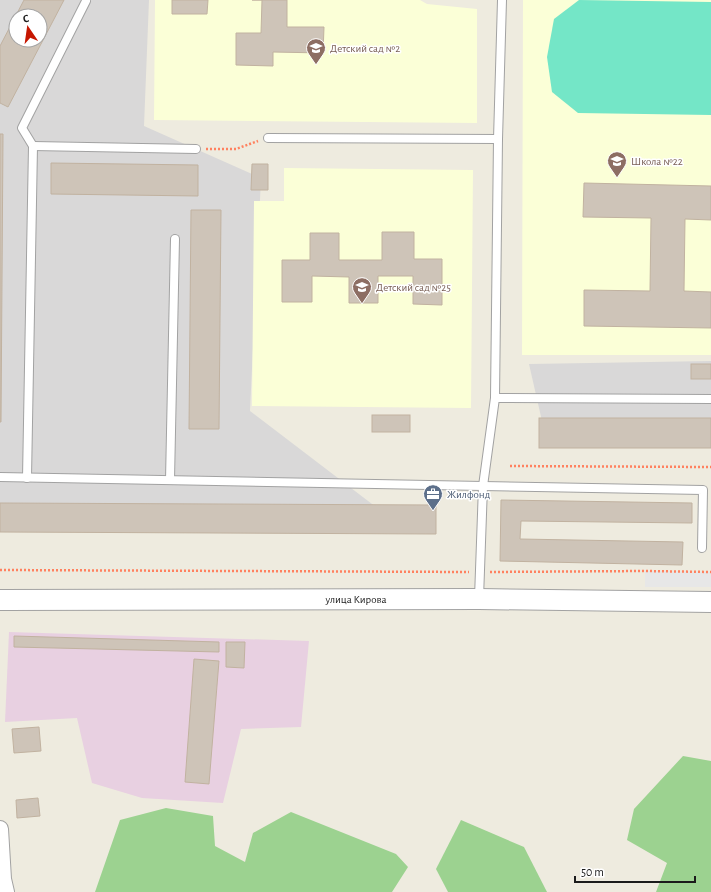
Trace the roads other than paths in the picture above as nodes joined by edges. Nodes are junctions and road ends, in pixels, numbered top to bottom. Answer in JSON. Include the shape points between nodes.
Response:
{"nodes":[{"id":1,"x":502,"y":0,"type":"edge"},
{"id":2,"x":86,"y":1,"type":"dead end"},
{"id":3,"x":268,"y":138,"type":"road end"},
{"id":4,"x":498,"y":139,"type":"junction"},
{"id":5,"x":33,"y":146,"type":"junction"},
{"id":6,"x":196,"y":149,"type":"road end"},
{"id":7,"x":175,"y":239,"type":"dead end"},
{"id":8,"x":495,"y":398,"type":"junction"},
{"id":9,"x":711,"y":399,"type":"edge"},
{"id":10,"x":0,"y":477,"type":"edge"},
{"id":11,"x":27,"y":478,"type":"junction"},
{"id":12,"x":170,"y":480,"type":"junction"},
{"id":13,"x":483,"y":486,"type":"junction"},
{"id":14,"x":702,"y":548,"type":"dead end"},
{"id":15,"x":479,"y":599,"type":"junction"},
{"id":16,"x":0,"y":600,"type":"edge"},
{"id":17,"x":711,"y":602,"type":"edge"},
{"id":18,"x":0,"y":829,"type":"edge"},
{"id":19,"x":6,"y":892,"type":"edge"}],
"edges":[{"from":1,"to":4,"type":"lane"},
{"from":2,"to":5,"type":"lane","via":[[22,128]]},
{"from":3,"to":4,"type":"lane"},
{"from":4,"to":8,"type":"lane"},
{"from":5,"to":6,"type":"lane"},
{"from":5,"to":11,"type":"lane"},
{"from":7,"to":12,"type":"lane"},
{"from":8,"to":9,"type":"lane"},
{"from":8,"to":13,"type":"lane"},
{"from":10,"to":11,"type":"lane"},
{"from":11,"to":12,"type":"lane"},
{"from":12,"to":13,"type":"lane"},
{"from":13,"to":14,"type":"lane","via":[[703,490]]},
{"from":13,"to":15,"type":"lane"},
{"from":15,"to":16,"type":"street","name":"улица Кирова"},
{"from":15,"to":17,"type":"street","name":"улица Кирова"},
{"from":18,"to":19,"type":"street"}]}
